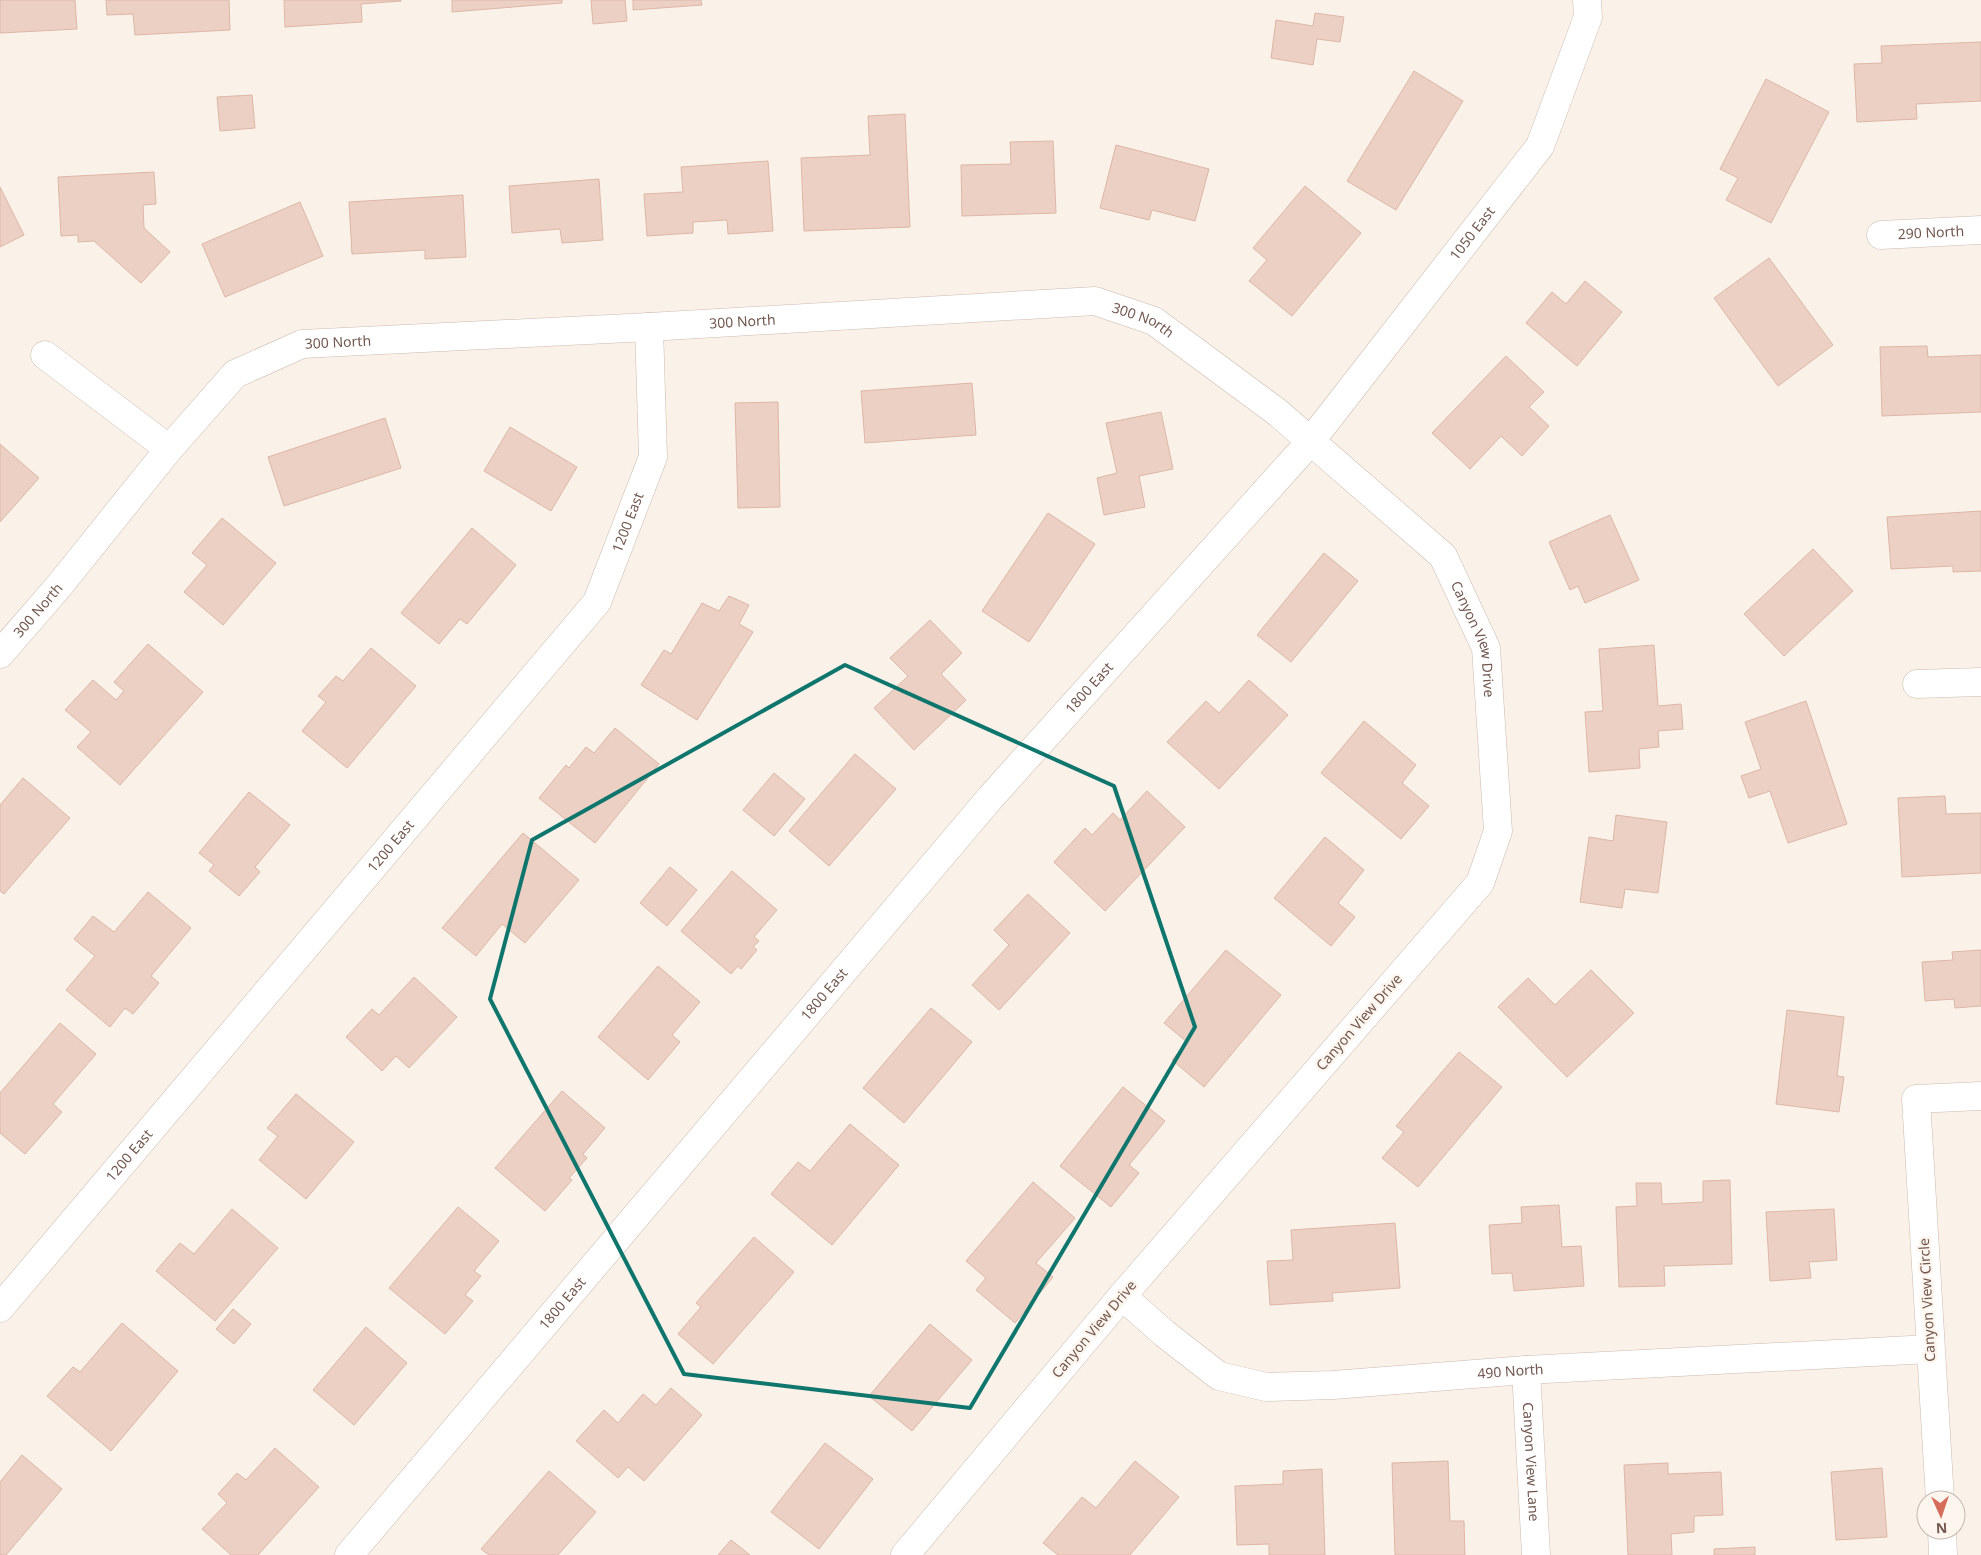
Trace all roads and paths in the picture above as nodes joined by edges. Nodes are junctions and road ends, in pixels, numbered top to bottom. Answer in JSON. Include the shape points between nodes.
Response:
{"nodes":[{"id":1,"x":1587,"y":0,"type":"edge"},
{"id":2,"x":1981,"y":230,"type":"edge"},
{"id":3,"x":1881,"y":235,"type":"dead end"},
{"id":4,"x":649,"y":327,"type":"junction"},
{"id":5,"x":45,"y":355,"type":"dead end"},
{"id":6,"x":1310,"y":442,"type":"junction"},
{"id":7,"x":169,"y":449,"type":"junction"},
{"id":8,"x":0,"y":654,"type":"edge"},
{"id":9,"x":1981,"y":682,"type":"edge"},
{"id":10,"x":1917,"y":684,"type":"dead end"},
{"id":11,"x":1981,"y":1096,"type":"edge"},
{"id":12,"x":1122,"y":1296,"type":"junction"},
{"id":13,"x":0,"y":1308,"type":"edge"},
{"id":14,"x":1930,"y":1349,"type":"junction"},
{"id":15,"x":1526,"y":1370,"type":"junction"},
{"id":16,"x":1939,"y":1490,"type":"edge"},
{"id":17,"x":1942,"y":1540,"type":"edge"},
{"id":18,"x":349,"y":1555,"type":"edge"},
{"id":19,"x":906,"y":1555,"type":"edge"},
{"id":20,"x":1536,"y":1555,"type":"edge"},
{"id":21,"x":1943,"y":1555,"type":"edge"}],
"edges":[{"from":1,"to":6,"type":"street","name":"1050 East","via":[[1588,17],[1540,146]]},
{"from":2,"to":3,"type":"street","name":"290 North"},
{"from":4,"to":6,"type":"street","name":"300 North","via":[[1095,302],[1154,321],[1277,412]]},
{"from":4,"to":7,"type":"street","name":"300 North","via":[[302,344],[235,374]]},
{"from":4,"to":13,"type":"street","name":"1200 East","via":[[653,457],[597,602]]},
{"from":5,"to":7,"type":"street"},
{"from":6,"to":12,"type":"street","name":"Canyon View Drive","via":[[1443,556],[1486,648],[1498,831],[1480,883]]},
{"from":6,"to":18,"type":"street","name":"1800 East","via":[[991,797]]},
{"from":7,"to":8,"type":"street","name":"300 North"},
{"from":9,"to":10,"type":"street"},
{"from":11,"to":14,"type":"street","name":"Canyon View Circle","via":[[1916,1099]]},
{"from":12,"to":15,"type":"street","name":"490 North","via":[[1218,1376],[1266,1387]]},
{"from":12,"to":19,"type":"street","name":"Canyon View Drive"},
{"from":14,"to":15,"type":"street","name":"490 North"},
{"from":14,"to":16,"type":"street","name":"Canyon View Circle"},
{"from":15,"to":20,"type":"street","name":"Canyon View Lane"},
{"from":17,"to":21,"type":"street"}]}
